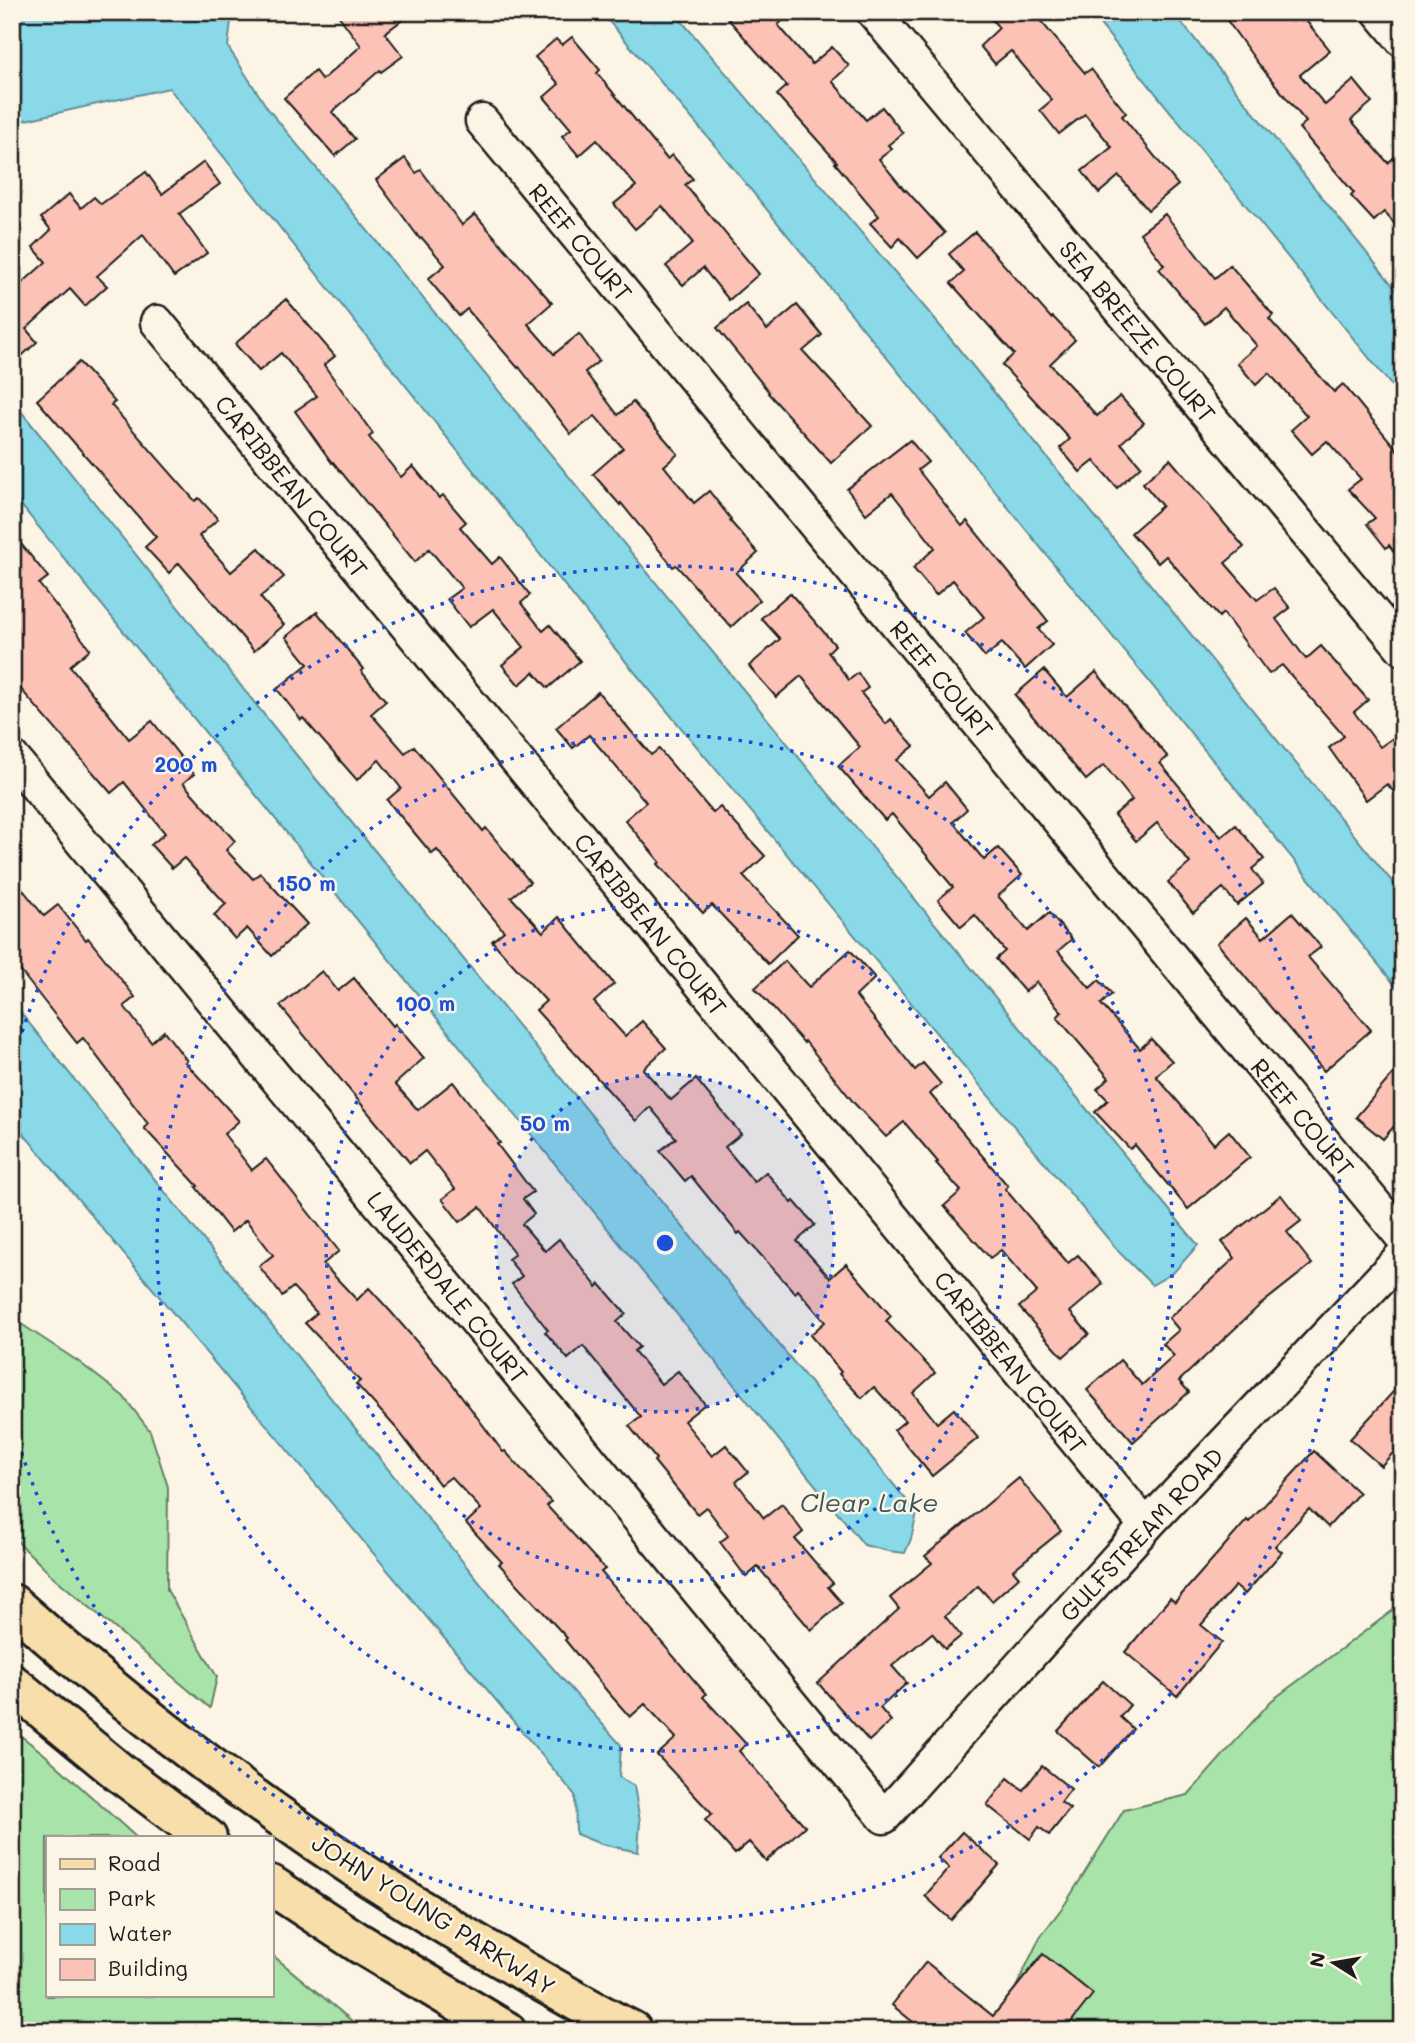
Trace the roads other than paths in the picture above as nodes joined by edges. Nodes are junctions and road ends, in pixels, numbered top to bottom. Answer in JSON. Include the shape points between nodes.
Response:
{"nodes":[{"id":1,"x":873,"y":12,"type":"edge"},
{"id":2,"x":1379,"y":12,"type":"edge"},
{"id":3,"x":1403,"y":41,"type":"edge"},
{"id":4,"x":482,"y":121,"type":"dead end"},
{"id":5,"x":157,"y":322,"type":"dead end"},
{"id":6,"x":1403,"y":649,"type":"edge"},
{"id":7,"x":12,"y":757,"type":"edge"},
{"id":8,"x":1403,"y":1238,"type":"edge"},
{"id":9,"x":1403,"y":1255,"type":"edge"},
{"id":10,"x":1146,"y":1526,"type":"junction"},
{"id":11,"x":12,"y":1604,"type":"edge"},
{"id":12,"x":12,"y":1684,"type":"edge"},
{"id":13,"x":884,"y":1817,"type":"joint"},
{"id":14,"x":204,"y":1836,"type":"edge"},
{"id":15,"x":273,"y":1886,"type":"edge"},
{"id":16,"x":506,"y":2031,"type":"edge"},
{"id":17,"x":632,"y":2031,"type":"edge"}],
"edges":[{"from":1,"to":6,"type":"street","name":"SEA BREEZE COURT"},
{"from":2,"to":3,"type":"street"},
{"from":4,"to":8,"type":"street","name":"REEF COURT"},
{"from":5,"to":10,"type":"street","name":"CARIBBEAN COURT"},
{"from":7,"to":13,"type":"street","name":"LAUDERDALE COURT"},
{"from":9,"to":10,"type":"street","name":"GULFSTREAM ROAD"},
{"from":10,"to":13,"type":"street","name":"GULFSTREAM ROAD"},
{"from":11,"to":17,"type":"main road","name":"JOHN YOUNG PARKWAY","via":[[164,1731],[320,1846],[421,1911]]},
{"from":12,"to":14,"type":"main road"},
{"from":15,"to":16,"type":"main road"}]}
